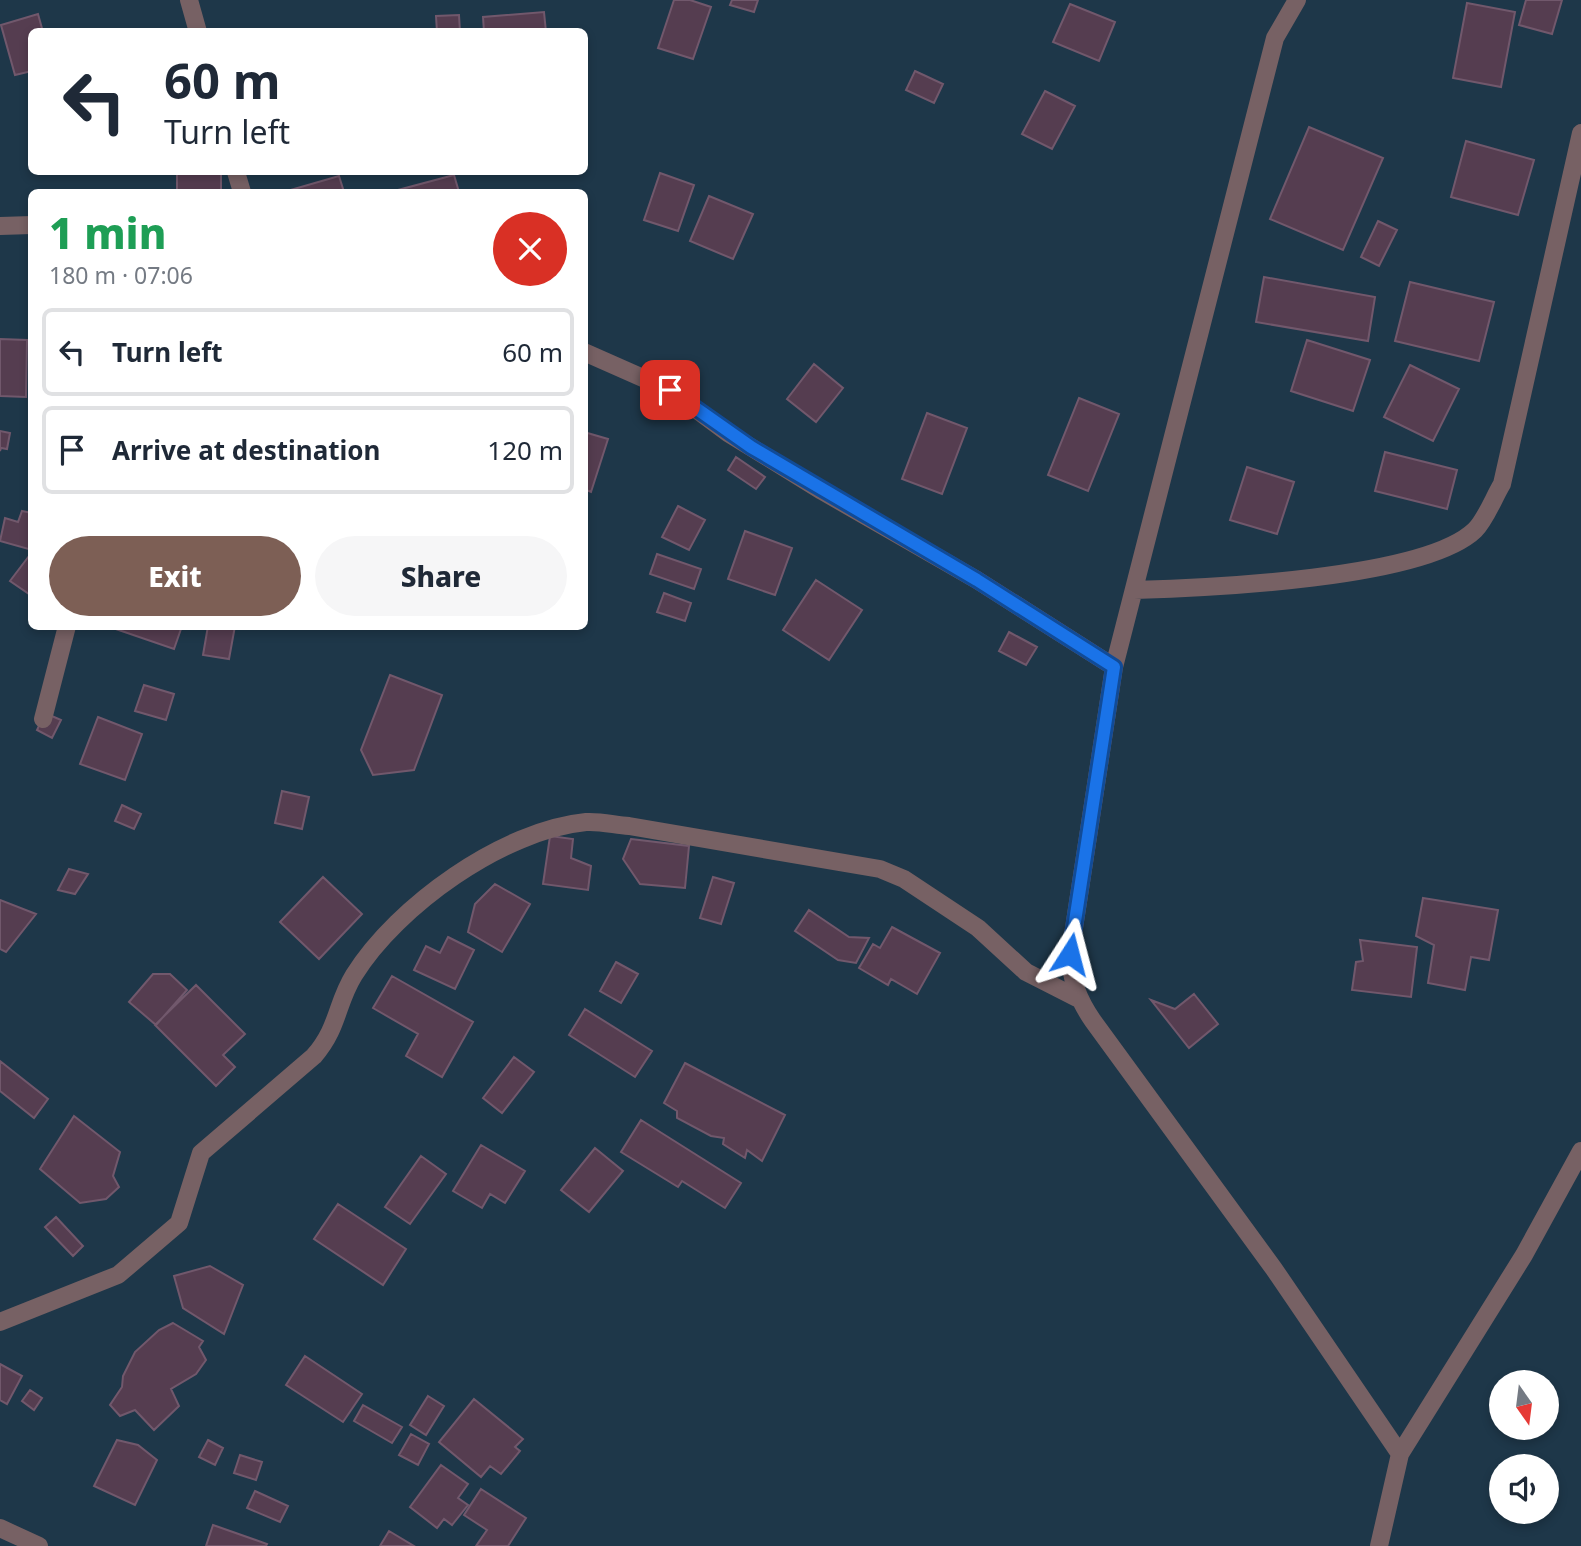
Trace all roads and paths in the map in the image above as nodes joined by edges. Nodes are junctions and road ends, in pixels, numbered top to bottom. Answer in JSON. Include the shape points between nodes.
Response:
{"nodes":[{"id":1,"x":189,"y":0,"type":"edge"},
{"id":2,"x":1297,"y":0,"type":"edge"},
{"id":3,"x":197,"y":28,"type":"edge"},
{"id":4,"x":1581,"y":133,"type":"edge"},
{"id":5,"x":28,"y":225,"type":"edge"},
{"id":6,"x":0,"y":226,"type":"edge"},
{"id":7,"x":588,"y":354,"type":"edge"},
{"id":8,"x":1134,"y":590,"type":"junction"},
{"id":9,"x":65,"y":630,"type":"edge"},
{"id":10,"x":1114,"y":667,"type":"junction"},
{"id":11,"x":43,"y":719,"type":"dead end"},
{"id":12,"x":1077,"y":998,"type":"junction"},
{"id":13,"x":1581,"y":1151,"type":"edge"},
{"id":14,"x":0,"y":1322,"type":"edge"},
{"id":15,"x":1400,"y":1454,"type":"junction"},
{"id":16,"x":0,"y":1528,"type":"edge"},
{"id":17,"x":39,"y":1546,"type":"edge"},
{"id":18,"x":1379,"y":1546,"type":"edge"}],
"edges":[{"from":1,"to":3,"type":"street"},
{"from":2,"to":8,"type":"street","via":[[1275,38]]},
{"from":4,"to":8,"type":"street","via":[[1502,484],[1475,530],[1422,556],[1321,578]]},
{"from":5,"to":6,"type":"street"},
{"from":7,"to":10,"type":"street","via":[[670,390],[751,447]]},
{"from":8,"to":10,"type":"street"},
{"from":9,"to":11,"type":"street"},
{"from":10,"to":12,"type":"street","via":[[1070,954]]},
{"from":12,"to":14,"type":"street","via":[[1026,972],[978,928],[904,879],[880,869],[629,826],[587,822],[543,832],[480,859],[421,902],[370,951],[352,978],[330,1038],[201,1153],[179,1223],[118,1275]]},
{"from":12,"to":15,"type":"street","via":[[1266,1258]]},
{"from":13,"to":15,"type":"street","via":[[1524,1255]]},
{"from":15,"to":18,"type":"street"},
{"from":16,"to":17,"type":"street"}]}
